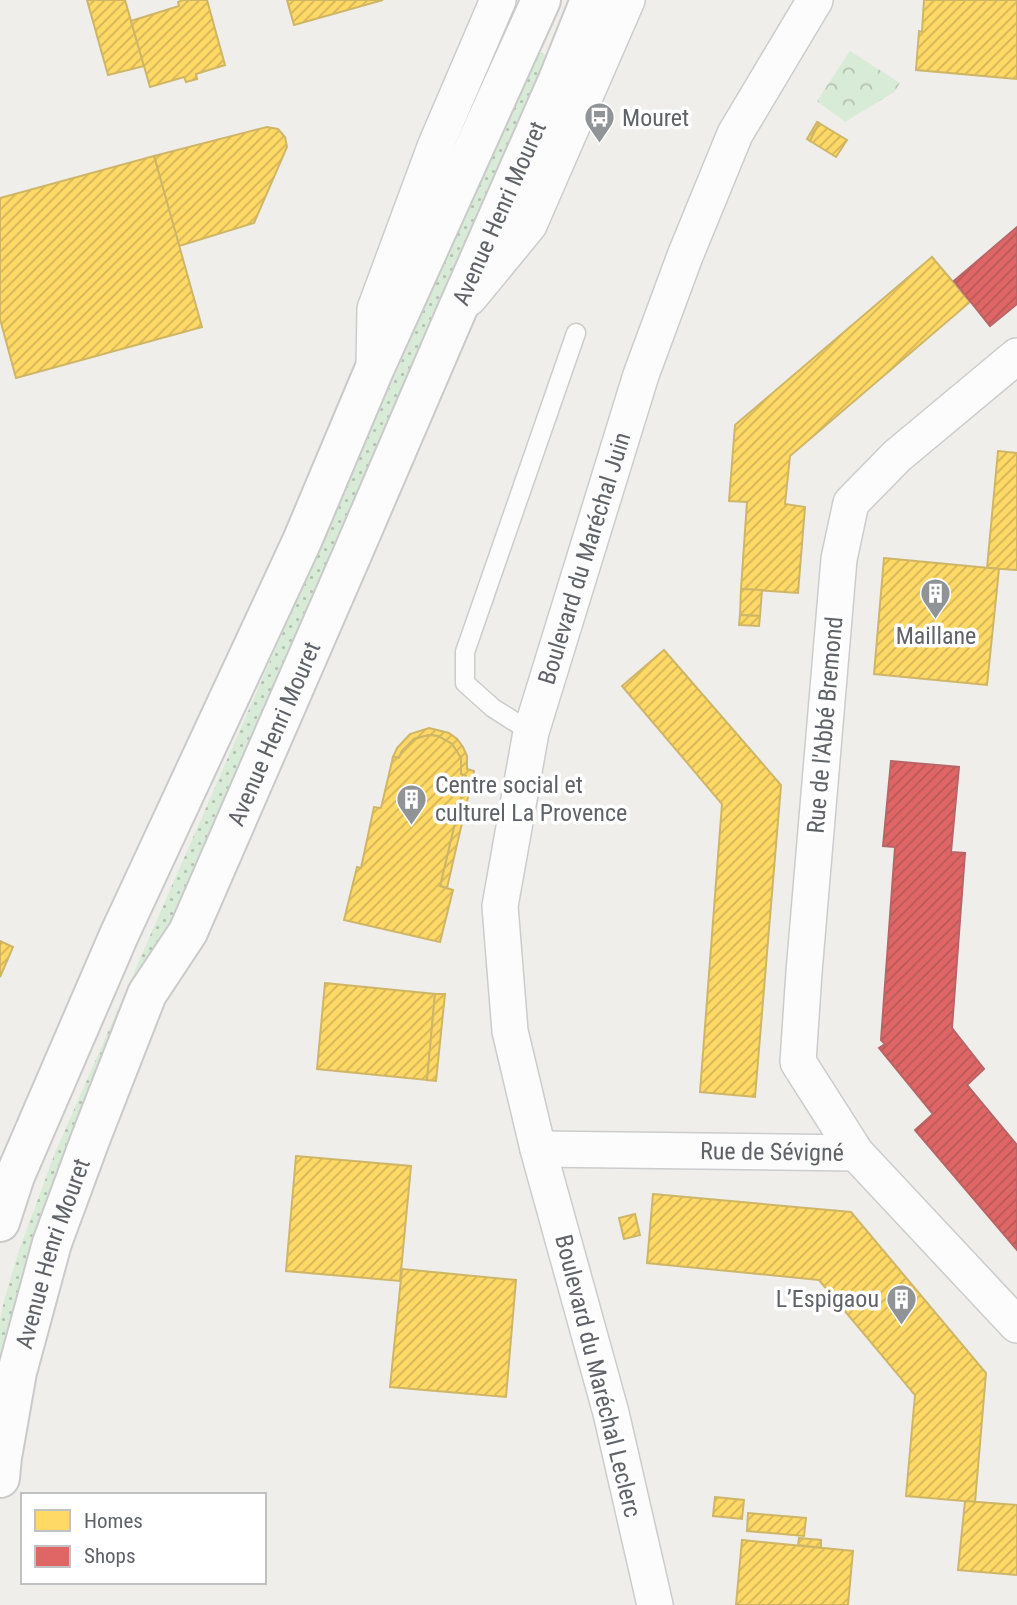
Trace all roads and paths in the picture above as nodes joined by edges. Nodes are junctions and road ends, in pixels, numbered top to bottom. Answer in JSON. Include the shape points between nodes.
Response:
{"nodes":[{"id":1,"x":498,"y":0,"type":"edge"},
{"id":2,"x":541,"y":0,"type":"edge"},
{"id":3,"x":590,"y":0,"type":"edge"},
{"id":4,"x":627,"y":0,"type":"edge"},
{"id":5,"x":815,"y":0,"type":"edge"},
{"id":6,"x":454,"y":317,"type":"junction"},
{"id":7,"x":576,"y":333,"type":"dead end"},
{"id":8,"x":1017,"y":356,"type":"edge"},
{"id":9,"x":374,"y":370,"type":"junction"},
{"id":10,"x":531,"y":732,"type":"junction"},
{"id":11,"x":538,"y":1149,"type":"junction"},
{"id":12,"x":856,"y":1153,"type":"junction"},
{"id":13,"x":0,"y":1222,"type":"edge"},
{"id":14,"x":1017,"y":1325,"type":"edge"},
{"id":15,"x":0,"y":1478,"type":"edge"},
{"id":16,"x":655,"y":1605,"type":"edge"}],
"edges":[{"from":1,"to":9,"type":"street","name":"Avenue Henri Mouret","via":[[435,147],[375,309]]},
{"from":2,"to":9,"type":"main road","name":"Avenue Henri Mouret"},
{"from":3,"to":6,"type":"main road","name":"Avenue Henri Mouret"},
{"from":4,"to":6,"type":"street","via":[[529,225]]},
{"from":5,"to":10,"type":"street","name":"Boulevard du Maréchal Juin","via":[[735,134],[685,256],[641,375]]},
{"from":6,"to":15,"type":"main road","name":"Avenue Henri Mouret","via":[[188,932],[147,995],[104,1103],[52,1243],[17,1372]]},
{"from":7,"to":10,"type":"lane","via":[[465,652],[465,683]]},
{"from":8,"to":12,"type":"street","name":"Rue de l'Abbé Bremond","via":[[897,456],[851,503],[839,559],[798,1062]]},
{"from":9,"to":13,"type":"main road","name":"Avenue Henri Mouret","via":[[296,553],[119,935],[15,1176]]},
{"from":10,"to":11,"type":"street","name":"Boulevard du Maréchal Juin","via":[[500,906],[510,1031]]},
{"from":11,"to":12,"type":"street","name":"Rue de Sévigné"},
{"from":11,"to":16,"type":"street","name":"Boulevard du Maréchal Leclerc","via":[[602,1377]]},
{"from":12,"to":14,"type":"street","name":"Rue de Sévigné"}]}
